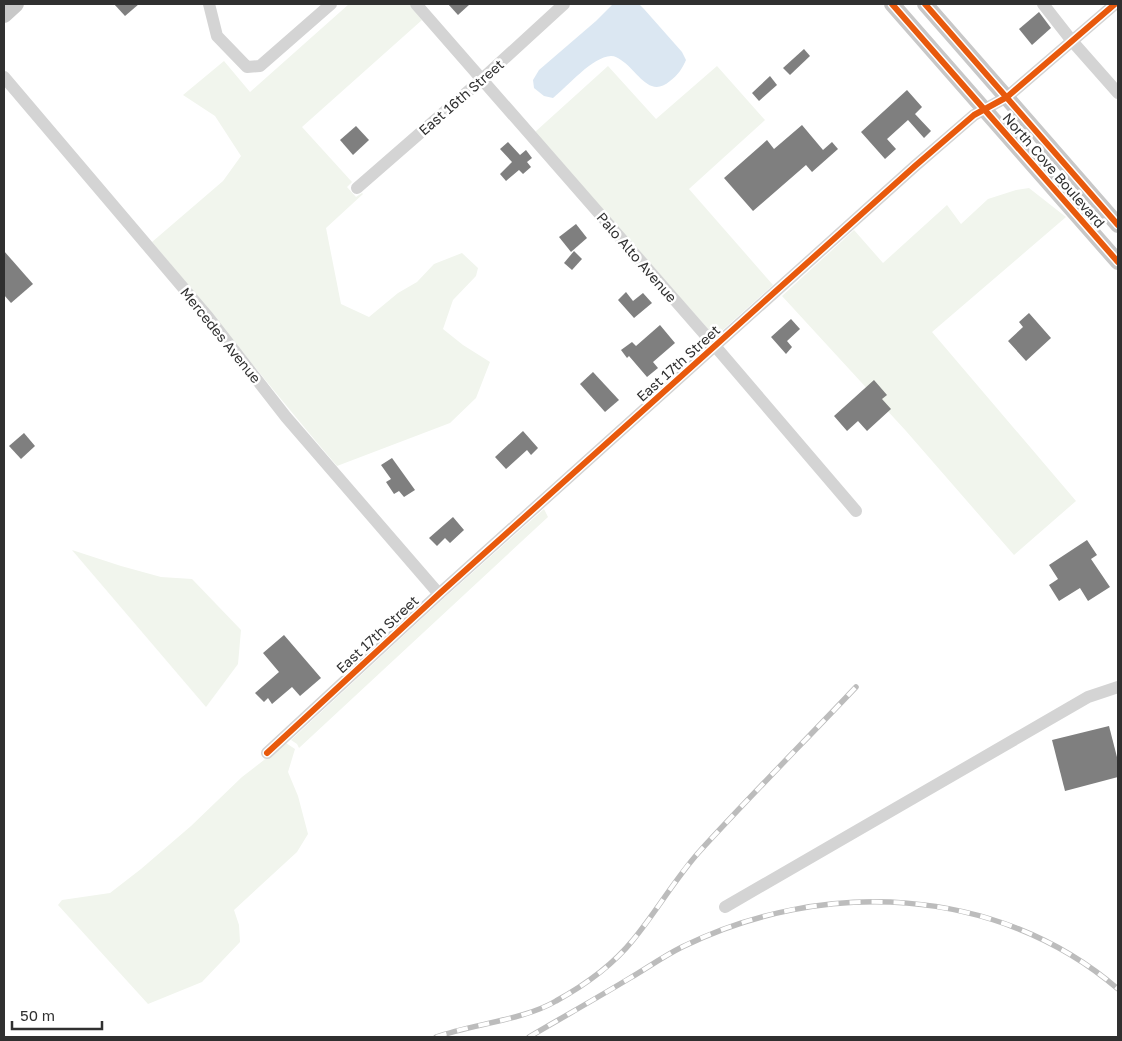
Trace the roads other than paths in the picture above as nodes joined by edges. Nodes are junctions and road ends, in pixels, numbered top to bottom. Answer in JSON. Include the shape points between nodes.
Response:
{"nodes":[{"id":1,"x":16,"y":4,"type":"edge"},
{"id":2,"x":209,"y":4,"type":"edge"},
{"id":3,"x":331,"y":4,"type":"edge"},
{"id":4,"x":416,"y":4,"type":"edge"},
{"id":5,"x":564,"y":4,"type":"edge"},
{"id":6,"x":892,"y":4,"type":"edge"},
{"id":7,"x":925,"y":4,"type":"edge"},
{"id":8,"x":1042,"y":4,"type":"edge"},
{"id":9,"x":1115,"y":4,"type":"edge"},
{"id":10,"x":4,"y":14,"type":"edge"},
{"id":11,"x":1072,"y":41,"type":"junction"},
{"id":12,"x":4,"y":77,"type":"edge"},
{"id":13,"x":481,"y":80,"type":"junction"},
{"id":14,"x":1118,"y":93,"type":"edge"},
{"id":15,"x":1007,"y":97,"type":"junction"},
{"id":16,"x":984,"y":109,"type":"junction"},
{"id":17,"x":356,"y":188,"type":"dead end"},
{"id":18,"x":1118,"y":225,"type":"edge"},
{"id":19,"x":1118,"y":262,"type":"edge"},
{"id":20,"x":715,"y":346,"type":"junction"},
{"id":21,"x":856,"y":511,"type":"dead end"},
{"id":22,"x":439,"y":594,"type":"junction"},
{"id":23,"x":1118,"y":687,"type":"edge"},
{"id":24,"x":267,"y":753,"type":"dead end"},
{"id":25,"x":725,"y":907,"type":"dead end"}],
"edges":[{"from":1,"to":10,"type":"main road"},
{"from":2,"to":3,"type":"street","via":[[218,36],[247,67],[260,66]]},
{"from":4,"to":13,"type":"street","name":"Palo Alto Avenue"},
{"from":5,"to":13,"type":"street","name":"East 16th Street"},
{"from":6,"to":16,"type":"main road","name":"North Cove Boulevard"},
{"from":7,"to":15,"type":"main road","name":"North Cove Boulevard"},
{"from":8,"to":11,"type":"street"},
{"from":9,"to":11,"type":"street","name":"East 17th Street"},
{"from":11,"to":14,"type":"street"},
{"from":11,"to":15,"type":"street","name":"East 17th Street"},
{"from":12,"to":22,"type":"street","name":"Mercedes Avenue","via":[[208,317],[286,417]]},
{"from":13,"to":17,"type":"street","name":"East 16th Street"},
{"from":13,"to":20,"type":"street","name":"Palo Alto Avenue"},
{"from":15,"to":16,"type":"street","name":"East 17th Street"},
{"from":15,"to":18,"type":"main road","name":"North Cove Boulevard"},
{"from":16,"to":19,"type":"main road","name":"North Cove Boulevard"},
{"from":16,"to":20,"type":"street","name":"East 17th Street","via":[[974,114]]},
{"from":20,"to":21,"type":"street","name":"Palo Alto Avenue"},
{"from":20,"to":22,"type":"street","name":"East 17th Street"},
{"from":22,"to":24,"type":"street","name":"East 17th Street"},
{"from":23,"to":25,"type":"street","via":[[1088,698]]}]}
